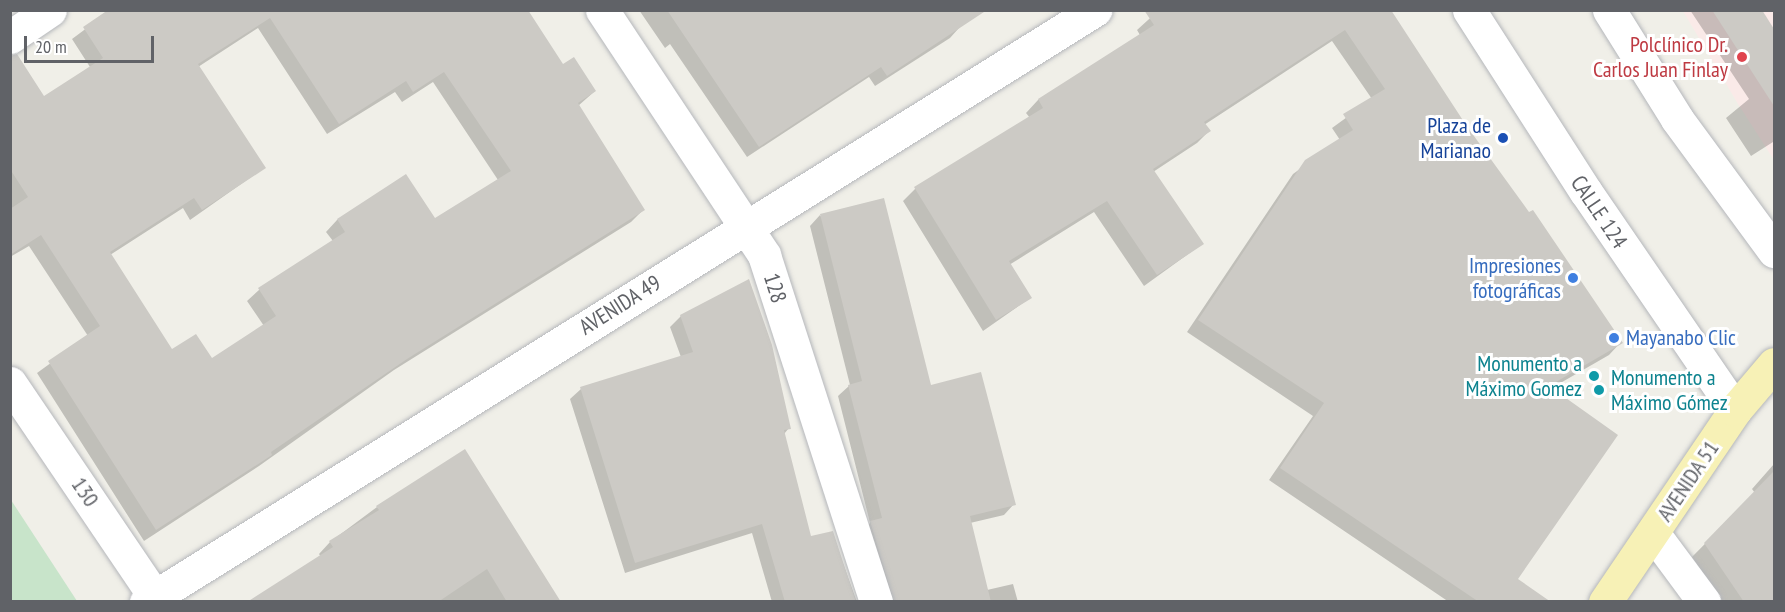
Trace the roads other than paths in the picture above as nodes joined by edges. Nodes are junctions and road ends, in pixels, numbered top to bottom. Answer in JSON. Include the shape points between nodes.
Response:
{"nodes":[{"id":1,"x":50,"y":10,"type":"edge"},
{"id":2,"x":602,"y":10,"type":"edge"},
{"id":3,"x":1095,"y":10,"type":"edge"},
{"id":4,"x":1469,"y":10,"type":"edge"},
{"id":5,"x":1609,"y":10,"type":"edge"},
{"id":6,"x":10,"y":37,"type":"edge"},
{"id":7,"x":747,"y":225,"type":"junction"},
{"id":8,"x":1774,"y":251,"type":"edge"},
{"id":9,"x":1774,"y":364,"type":"edge"},
{"id":10,"x":10,"y":383,"type":"edge"},
{"id":11,"x":1735,"y":410,"type":"junction"},
{"id":12,"x":1653,"y":533,"type":"junction"},
{"id":13,"x":153,"y":600,"type":"edge"},
{"id":14,"x":876,"y":602,"type":"edge"},
{"id":15,"x":1605,"y":602,"type":"edge"},
{"id":16,"x":1704,"y":602,"type":"edge"}],
"edges":[{"from":1,"to":6,"type":"street"},
{"from":2,"to":7,"type":"street","name":"128"},
{"from":3,"to":7,"type":"street","name":"AVENIDA 49"},
{"from":4,"to":11,"type":"street","name":"CALLE 124","via":[[1586,192]]},
{"from":5,"to":8,"type":"street","via":[[1677,119]]},
{"from":7,"to":13,"type":"street","name":"AVENIDA 49"},
{"from":7,"to":14,"type":"street","name":"128","via":[[764,255]]},
{"from":9,"to":11,"type":"main road","name":"AVENIDA 51"},
{"from":10,"to":13,"type":"street","name":"130"},
{"from":11,"to":12,"type":"main road","name":"AVENIDA 51"},
{"from":12,"to":15,"type":"main road","name":"AVENIDA 51"},
{"from":12,"to":16,"type":"street"}]}
